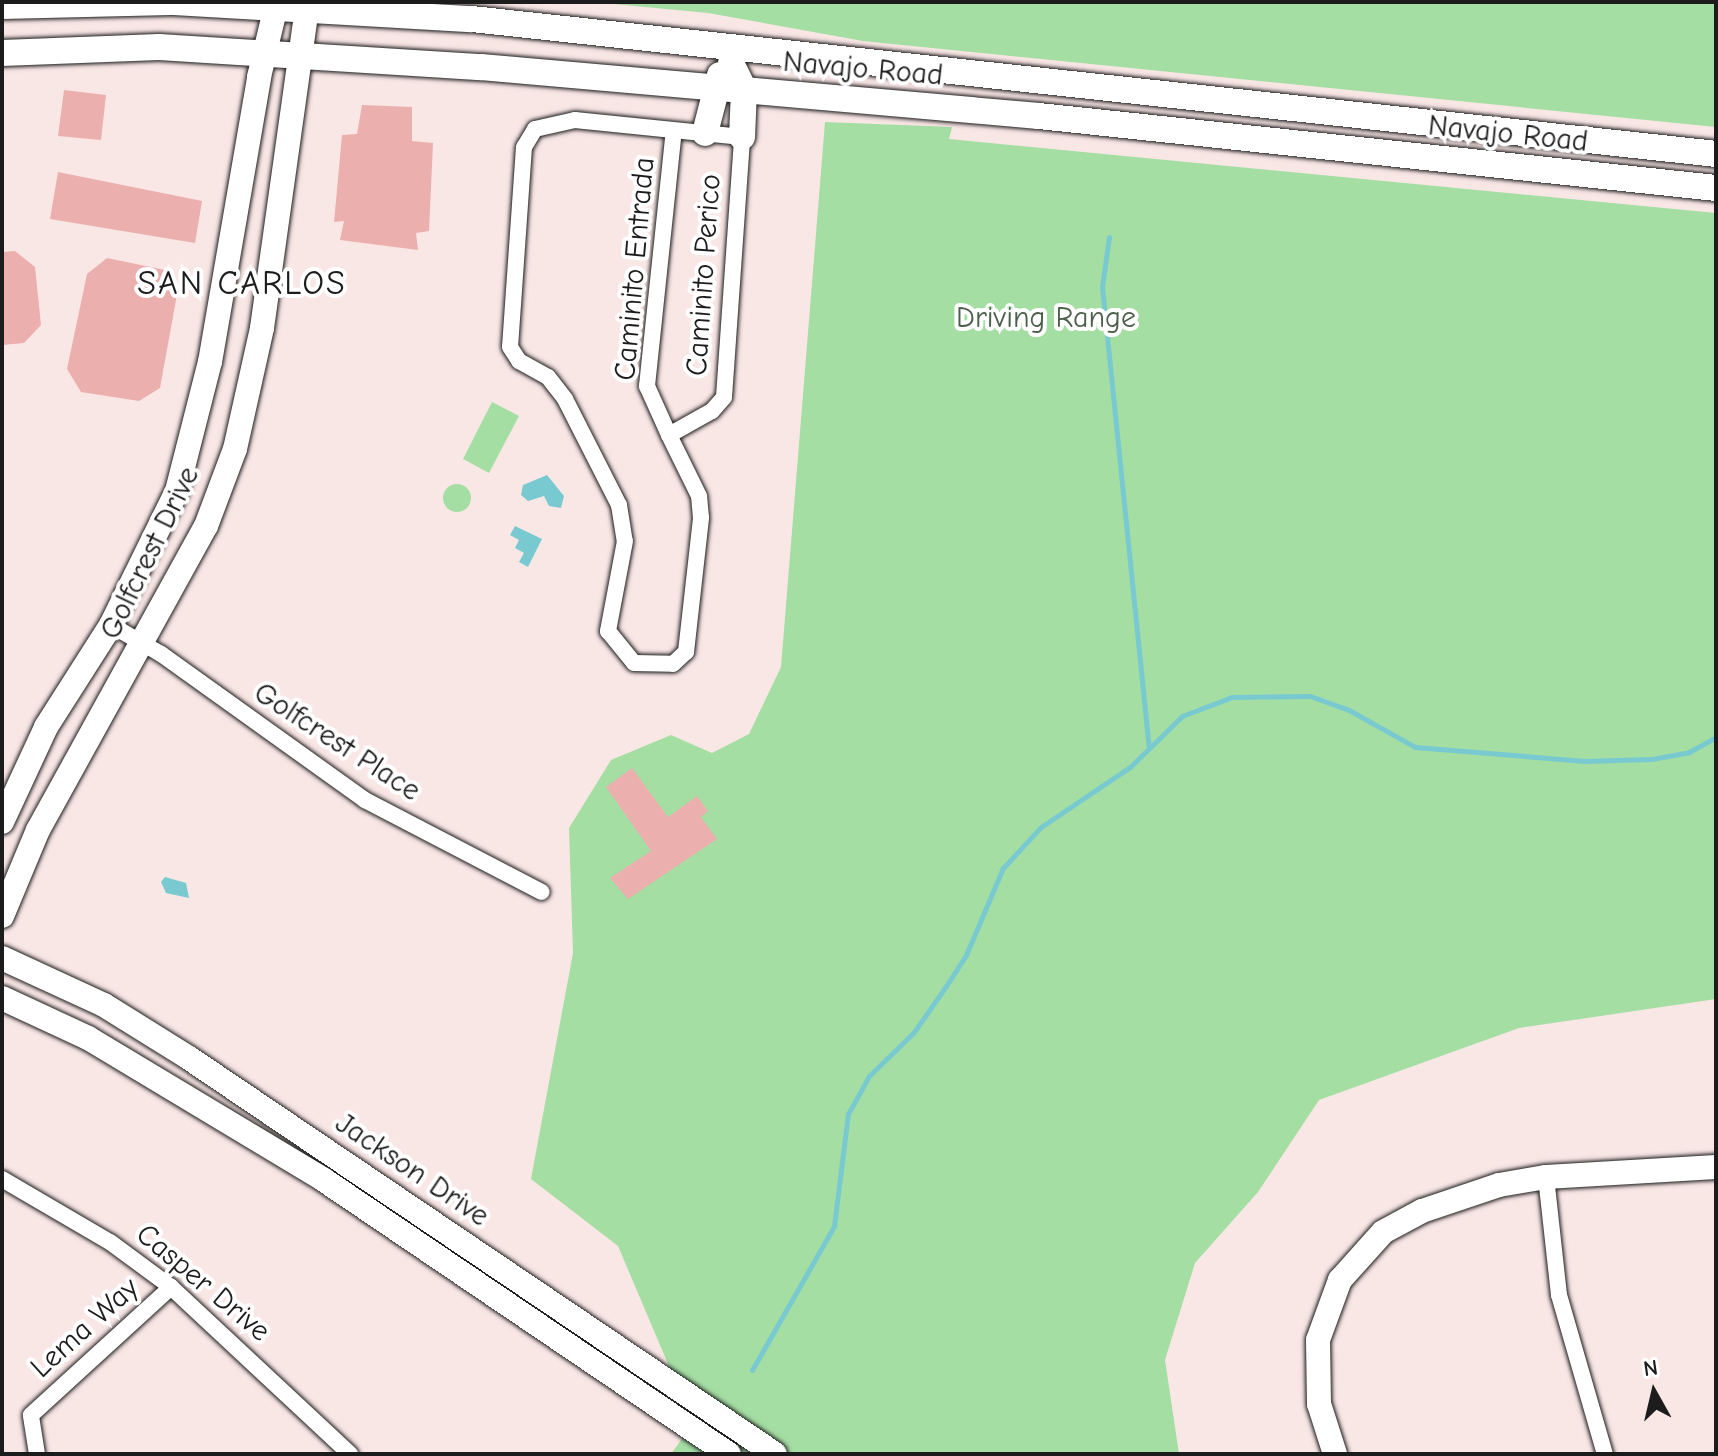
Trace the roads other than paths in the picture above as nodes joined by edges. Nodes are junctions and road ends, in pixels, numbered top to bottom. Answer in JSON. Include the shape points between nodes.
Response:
{"nodes":[{"id":1,"x":172,"y":2,"type":"edge"},
{"id":2,"x":277,"y":3,"type":"edge"},
{"id":3,"x":308,"y":4,"type":"edge"},
{"id":4,"x":2,"y":6,"type":"edge"},
{"id":5,"x":681,"y":43,"type":"junction"},
{"id":6,"x":265,"y":52,"type":"junction"},
{"id":7,"x":2,"y":53,"type":"edge"},
{"id":8,"x":299,"y":54,"type":"junction"},
{"id":9,"x":731,"y":63,"type":"junction"},
{"id":10,"x":947,"y":72,"type":"junction"},
{"id":11,"x":732,"y":89,"type":"junction"},
{"id":12,"x":674,"y":131,"type":"junction"},
{"id":13,"x":705,"y":133,"type":"junction"},
{"id":14,"x":742,"y":137,"type":"junction"},
{"id":15,"x":1716,"y":154,"type":"edge"},
{"id":16,"x":1716,"y":188,"type":"edge"},
{"id":17,"x":669,"y":435,"type":"junction"},
{"id":18,"x":111,"y":625,"type":"junction"},
{"id":19,"x":143,"y":643,"type":"junction"},
{"id":20,"x":2,"y":822,"type":"edge"},
{"id":21,"x":542,"y":892,"type":"dead end"},
{"id":22,"x":2,"y":916,"type":"edge"},
{"id":23,"x":2,"y":958,"type":"edge"},
{"id":24,"x":2,"y":998,"type":"edge"},
{"id":25,"x":1716,"y":1167,"type":"edge"},
{"id":26,"x":1546,"y":1177,"type":"junction"},
{"id":27,"x":2,"y":1179,"type":"edge"},
{"id":28,"x":171,"y":1287,"type":"junction"},
{"id":29,"x":37,"y":1454,"type":"edge"},
{"id":30,"x":350,"y":1454,"type":"edge"},
{"id":31,"x":729,"y":1454,"type":"edge"},
{"id":32,"x":775,"y":1454,"type":"edge"},
{"id":33,"x":1335,"y":1454,"type":"edge"},
{"id":34,"x":1605,"y":1454,"type":"edge"}],
"edges":[{"from":1,"to":2,"type":"main road","name":"Navajo Road"},
{"from":1,"to":4,"type":"main road","name":"Navajo Road"},
{"from":2,"to":3,"type":"main road","name":"Navajo Road"},
{"from":2,"to":6,"type":"main road","name":"Golfcrest Drive"},
{"from":3,"to":5,"type":"main road","name":"Navajo Road"},
{"from":3,"to":8,"type":"main road","name":"Golfcrest Drive"},
{"from":5,"to":9,"type":"main road"},
{"from":5,"to":10,"type":"main road","name":"Navajo Road"},
{"from":6,"to":7,"type":"main road","name":"Navajo Road","via":[[159,47]]},
{"from":6,"to":8,"type":"main road","name":"Navajo Road"},
{"from":6,"to":18,"type":"main road","name":"Golfcrest Drive","via":[[210,362],[177,491]]},
{"from":8,"to":11,"type":"main road","name":"Navajo Road"},
{"from":8,"to":19,"type":"main road","name":"Golfcrest Drive","via":[[262,328],[245,412],[206,526]]},
{"from":9,"to":10,"type":"main road","via":[[874,79]]},
{"from":9,"to":11,"type":"main road","via":[[719,76]]},
{"from":10,"to":15,"type":"main road","name":"Navajo Road"},
{"from":11,"to":13,"type":"main road"},
{"from":11,"to":14,"type":"main road"},
{"from":11,"to":16,"type":"main road","name":"Navajo Road"},
{"from":12,"to":13,"type":"street"},
{"from":12,"to":17,"type":"street","name":"Caminito Entrada","via":[[647,386]]},
{"from":12,"to":17,"type":"street","name":"Caminito Entrada","via":[[575,120],[535,129],[524,147],[510,347],[519,361],[548,377],[565,399],[619,505],[625,541],[608,631],[634,663],[673,664],[686,652],[688,641],[699,496]]},
{"from":13,"to":14,"type":"street"},
{"from":14,"to":17,"type":"street","name":"Caminito Perico","via":[[724,397],[712,411]]},
{"from":18,"to":19,"type":"street","name":"Golfcrest Place"},
{"from":18,"to":20,"type":"main road","name":"Golfcrest Drive","via":[[46,727]]},
{"from":19,"to":21,"type":"street","name":"Golfcrest Place","via":[[365,800]]},
{"from":19,"to":22,"type":"main road","name":"Golfcrest Drive","via":[[38,830]]},
{"from":23,"to":32,"type":"main road","name":"Jackson Drive","via":[[104,1005],[189,1058]]},
{"from":24,"to":31,"type":"main road","name":"Jackson Drive","via":[[88,1038],[324,1180]]},
{"from":25,"to":26,"type":"main road"},
{"from":26,"to":33,"type":"main road","via":[[1499,1185],[1422,1211],[1383,1232],[1352,1263],[1326,1309],[1316,1361],[1319,1404]]},
{"from":26,"to":34,"type":"street","via":[[1559,1295]]},
{"from":27,"to":28,"type":"street","name":"Casper Drive","via":[[110,1242]]},
{"from":28,"to":29,"type":"street","name":"Lema Way","via":[[31,1415]]},
{"from":28,"to":30,"type":"street","name":"Casper Drive"}]}
